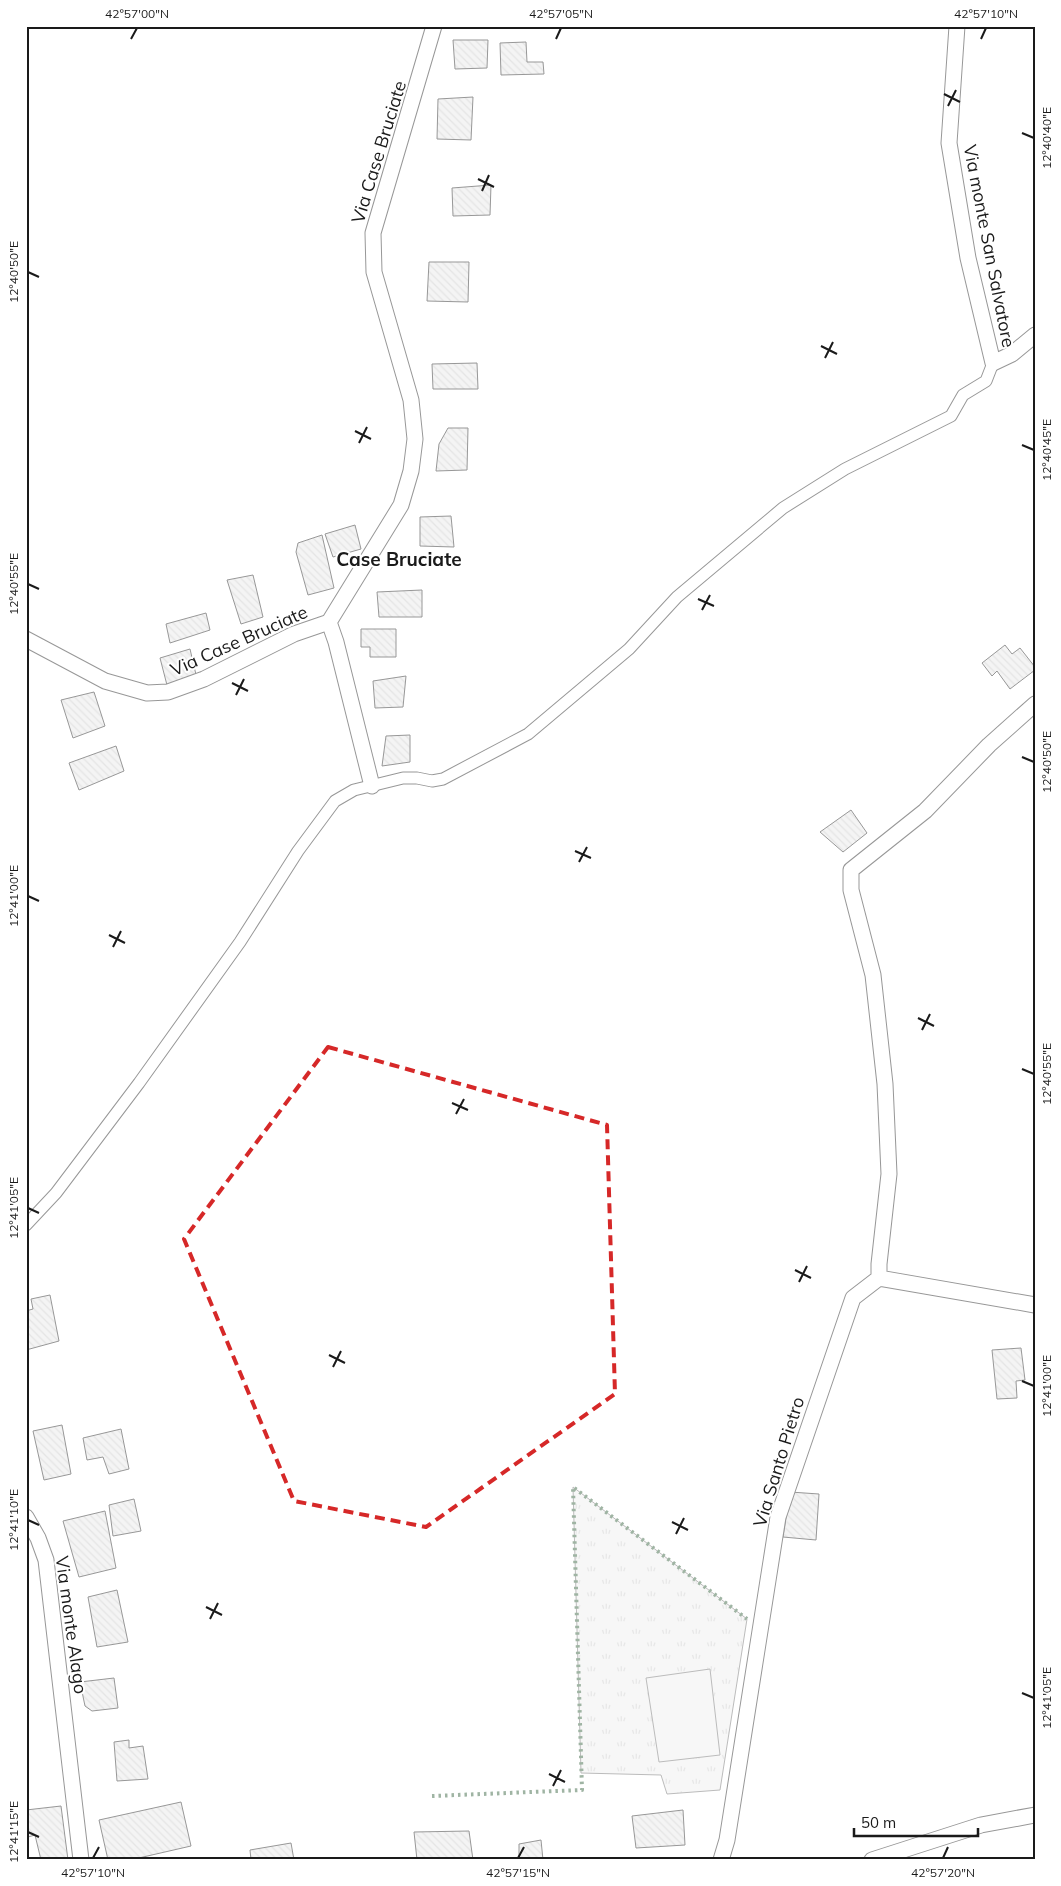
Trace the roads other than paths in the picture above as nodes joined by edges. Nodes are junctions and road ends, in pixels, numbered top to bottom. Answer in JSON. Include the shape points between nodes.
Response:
{"nodes":[{"id":1,"x":434,"y":26,"type":"edge"},
{"id":2,"x":957,"y":26,"type":"edge"},
{"id":3,"x":1035,"y":335,"type":"edge"},
{"id":4,"x":992,"y":363,"type":"junction"},
{"id":5,"x":329,"y":622,"type":"junction"},
{"id":6,"x":26,"y":639,"type":"edge"},
{"id":7,"x":1035,"y":704,"type":"edge"},
{"id":8,"x":372,"y":786,"type":"junction"},
{"id":9,"x":26,"y":1225,"type":"edge"},
{"id":10,"x":880,"y":1278,"type":"junction"},
{"id":11,"x":1035,"y":1305,"type":"edge"},
{"id":12,"x":26,"y":1517,"type":"edge"},
{"id":13,"x":1035,"y":1815,"type":"edge"},
{"id":14,"x":82,"y":1860,"type":"edge"},
{"id":15,"x":721,"y":1860,"type":"edge"},
{"id":16,"x":872,"y":1860,"type":"edge"}],
"edges":[{"from":1,"to":5,"type":"street","name":"Via Case Bruciate","via":[[373,233],[374,272],[411,400],[415,439],[412,471],[401,505]]},
{"from":2,"to":4,"type":"street","name":"Via monte San Salvatore","via":[[949,143],[968,258]]},
{"from":3,"to":4,"type":"street","name":"Via monte San Salvatore","via":[[1012,354]]},
{"from":4,"to":8,"type":"street","via":[[986,381],[963,395],[952,416],[845,469],[782,508],[677,597],[629,649],[528,734],[443,779],[403,778]]},
{"from":5,"to":6,"type":"street","name":"Via Case Bruciate","via":[[294,634],[204,678],[168,692],[154,693],[105,681]]},
{"from":5,"to":8,"type":"street","name":"Via Case Bruciate"},
{"from":7,"to":10,"type":"street","via":[[925,811],[851,870],[851,890],[873,975],[885,1084],[889,1174],[878,1264]]},
{"from":8,"to":9,"type":"street","via":[[354,790],[336,801],[298,851],[240,942],[139,1083],[56,1193]]},
{"from":10,"to":11,"type":"street"},
{"from":10,"to":15,"type":"street","name":"Via Santo Pietro","via":[[853,1298],[778,1518],[727,1840]]},
{"from":12,"to":14,"type":"street","name":"Via monte Alago","via":[[46,1560]]},
{"from":13,"to":16,"type":"street","via":[[981,1825]]}]}
